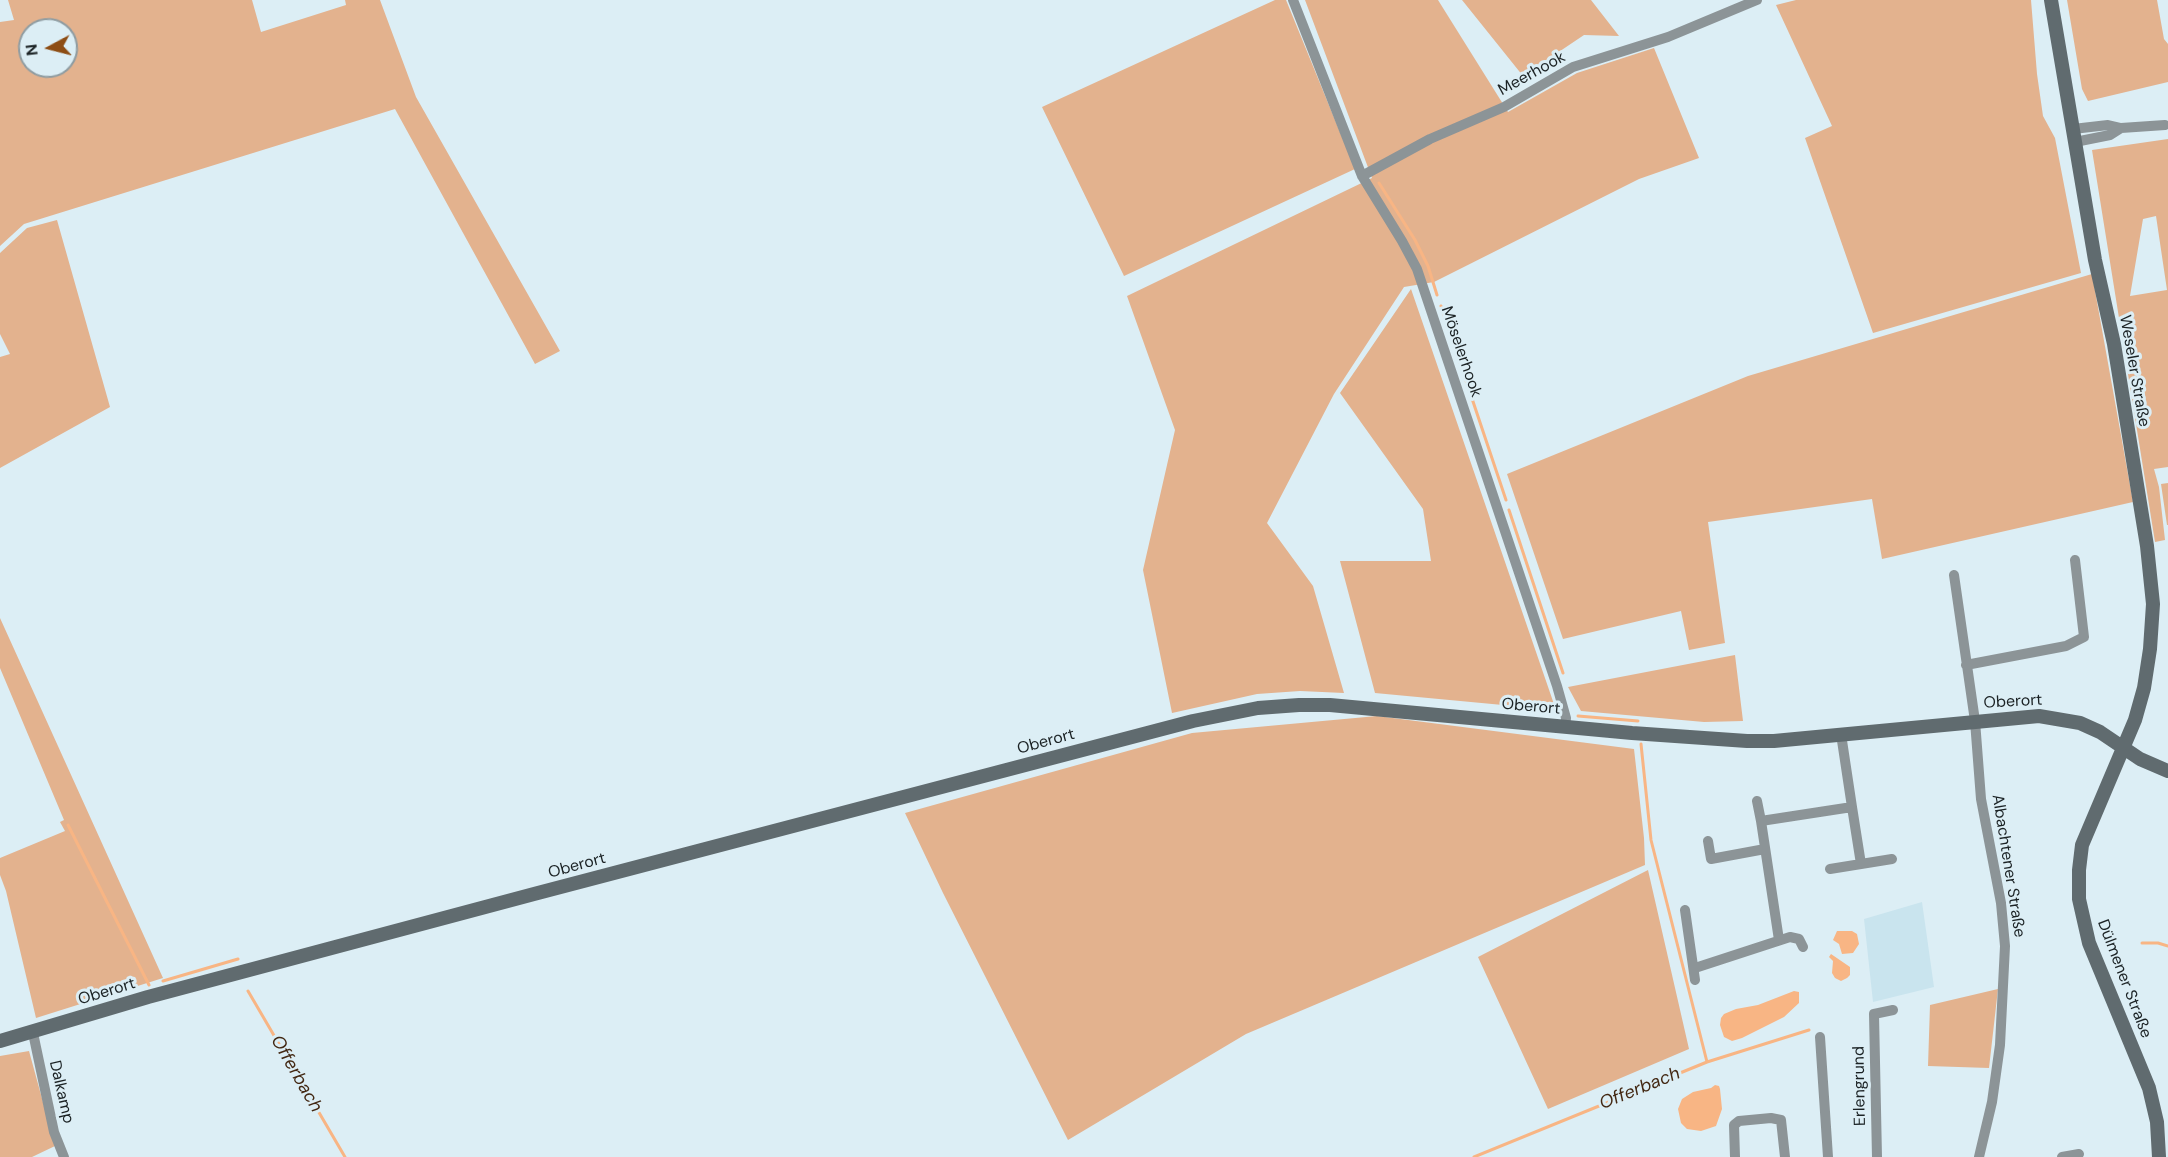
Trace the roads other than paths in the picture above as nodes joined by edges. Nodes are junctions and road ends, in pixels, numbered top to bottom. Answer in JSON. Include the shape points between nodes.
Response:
{"nodes":[{"id":1,"x":1293,"y":0,"type":"edge"},
{"id":2,"x":1757,"y":0,"type":"edge"},
{"id":3,"x":2051,"y":0,"type":"edge"},
{"id":4,"x":2165,"y":125,"type":"dead end"},
{"id":5,"x":2074,"y":135,"type":"junction"},
{"id":6,"x":1362,"y":176,"type":"junction"},
{"id":7,"x":2075,"y":561,"type":"dead end"},
{"id":8,"x":1954,"y":575,"type":"dead end"},
{"id":9,"x":1966,"y":665,"type":"junction"},
{"id":10,"x":1975,"y":721,"type":"junction"},
{"id":11,"x":1565,"y":727,"type":"junction"},
{"id":12,"x":1841,"y":734,"type":"junction"},
{"id":13,"x":2123,"y":747,"type":"junction"},
{"id":14,"x":2168,"y":771,"type":"edge"},
{"id":15,"x":1757,"y":801,"type":"dead end"},
{"id":16,"x":1852,"y":807,"type":"junction"},
{"id":17,"x":1761,"y":821,"type":"junction"},
{"id":18,"x":1708,"y":841,"type":"dead end"},
{"id":19,"x":1765,"y":849,"type":"junction"},
{"id":20,"x":1892,"y":859,"type":"dead end"},
{"id":21,"x":1861,"y":864,"type":"junction"},
{"id":22,"x":1830,"y":869,"type":"dead end"},
{"id":23,"x":1685,"y":910,"type":"dead end"},
{"id":24,"x":1779,"y":940,"type":"junction"},
{"id":25,"x":1803,"y":947,"type":"dead end"},
{"id":26,"x":1893,"y":1010,"type":"dead end"},
{"id":27,"x":33,"y":1033,"type":"junction"},
{"id":28,"x":1820,"y":1037,"type":"dead end"},
{"id":29,"x":0,"y":1041,"type":"edge"},
{"id":30,"x":2079,"y":1154,"type":"dead end"},
{"id":31,"x":64,"y":1157,"type":"edge"},
{"id":32,"x":1735,"y":1157,"type":"edge"},
{"id":33,"x":1785,"y":1157,"type":"edge"},
{"id":34,"x":1828,"y":1157,"type":"edge"},
{"id":35,"x":1877,"y":1157,"type":"edge"},
{"id":36,"x":1979,"y":1157,"type":"edge"},
{"id":37,"x":2062,"y":1157,"type":"edge"},
{"id":38,"x":2159,"y":1157,"type":"edge"}],
"edges":[{"from":1,"to":6,"type":"street","name":"Möselerhook"},
{"from":2,"to":6,"type":"street","name":"Meerhook","via":[[1668,37],[1573,67],[1504,107],[1430,139]]},
{"from":3,"to":5,"type":"main road","name":"Weseler Straße"},
{"from":4,"to":5,"type":"street","via":[[2121,128],[2110,135]]},
{"from":5,"to":13,"type":"main road","name":"Weseler Straße","via":[[2114,344],[2153,604],[2144,688]]},
{"from":6,"to":11,"type":"street","name":"Möselerhook","via":[[1417,269],[1557,686]]},
{"from":7,"to":9,"type":"street","via":[[2084,637],[2066,646]]},
{"from":8,"to":9,"type":"street","name":"Albachtener Straße"},
{"from":9,"to":10,"type":"street","name":"Albachtener Straße"},
{"from":10,"to":12,"type":"main road","name":"Oberort"},
{"from":10,"to":13,"type":"main road","name":"Oberort","via":[[2057,717],[2100,732]]},
{"from":10,"to":36,"type":"street","name":"Albachtener Straße","via":[[1981,799],[2005,946],[2001,1046]]},
{"from":11,"to":12,"type":"main road","name":"Oberort","via":[[1729,741]]},
{"from":11,"to":27,"type":"main road","name":"Oberort","via":[[1330,705],[1226,713],[148,997]]},
{"from":12,"to":16,"type":"street"},
{"from":13,"to":14,"type":"main road","name":"Oberort"},
{"from":13,"to":38,"type":"main road","name":"Dülmener Straße","via":[[2082,844],[2079,899],[2090,947],[2148,1088],[2157,1122]]},
{"from":15,"to":17,"type":"street"},
{"from":16,"to":17,"type":"street"},
{"from":16,"to":21,"type":"street"},
{"from":17,"to":19,"type":"street"},
{"from":18,"to":19,"type":"street","via":[[1711,859]]},
{"from":19,"to":24,"type":"street"},
{"from":20,"to":21,"type":"street"},
{"from":21,"to":22,"type":"street"},
{"from":23,"to":24,"type":"street","via":[[1695,974]]},
{"from":24,"to":25,"type":"street","via":[[1796,937]]},
{"from":26,"to":35,"type":"street","name":"Erlengrund","via":[[1874,1014]]},
{"from":27,"to":29,"type":"main road","name":"Oberort"},
{"from":27,"to":31,"type":"street","name":"Dalkamp","via":[[54,1132]]},
{"from":28,"to":34,"type":"street","name":"Erlengrund"},
{"from":30,"to":37,"type":"street"},
{"from":32,"to":33,"type":"street","via":[[1734,1125],[1739,1121],[1771,1118],[1781,1120]]}]}
